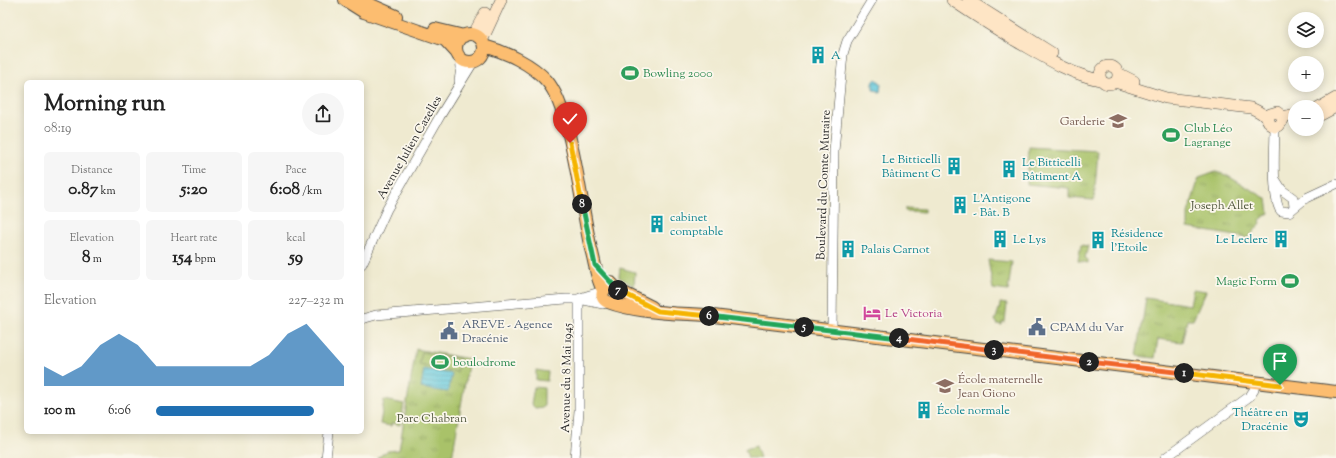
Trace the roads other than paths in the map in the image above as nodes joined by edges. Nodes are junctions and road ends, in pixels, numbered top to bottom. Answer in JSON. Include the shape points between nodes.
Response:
{"nodes":[{"id":1,"x":345,"y":0,"type":"edge"},
{"id":2,"x":360,"y":0,"type":"edge"},
{"id":3,"x":492,"y":0,"type":"edge"},
{"id":4,"x":501,"y":0,"type":"edge"},
{"id":5,"x":872,"y":0,"type":"edge"},
{"id":6,"x":952,"y":0,"type":"edge"},
{"id":7,"x":968,"y":0,"type":"edge"},
{"id":8,"x":476,"y":46,"type":"junction"},
{"id":9,"x":458,"y":54,"type":"junction"},
{"id":10,"x":1100,"y":75,"type":"junction"},
{"id":11,"x":1116,"y":78,"type":"junction"},
{"id":12,"x":454,"y":92,"type":"junction"},
{"id":13,"x":1336,"y":98,"type":"edge"},
{"id":14,"x":1324,"y":105,"type":"edge"},
{"id":15,"x":1336,"y":107,"type":"edge"},
{"id":16,"x":1324,"y":113,"type":"edge"},
{"id":17,"x":1288,"y":116,"type":"edge"},
{"id":18,"x":1276,"y":120,"type":"junction"},
{"id":19,"x":1288,"y":121,"type":"edge"},
{"id":20,"x":1275,"y":179,"type":"junction"},
{"id":21,"x":1336,"y":184,"type":"edge"},
{"id":22,"x":1291,"y":200,"type":"junction"},
{"id":23,"x":1277,"y":202,"type":"junction"},
{"id":24,"x":364,"y":259,"type":"edge"},
{"id":25,"x":609,"y":294,"type":"junction"},
{"id":26,"x":579,"y":299,"type":"junction"},
{"id":27,"x":364,"y":314,"type":"edge"},
{"id":28,"x":376,"y":315,"type":"junction"},
{"id":29,"x":364,"y":318,"type":"edge"},
{"id":30,"x":832,"y":330,"type":"junction"},
{"id":31,"x":1256,"y":382,"type":"junction"},
{"id":32,"x":1336,"y":392,"type":"edge"},
{"id":33,"x":329,"y":434,"type":"edge"},
{"id":34,"x":326,"y":458,"type":"edge"},
{"id":35,"x":575,"y":458,"type":"edge"},
{"id":36,"x":1165,"y":458,"type":"edge"}],
"edges":[{"from":1,"to":9,"type":"main road","via":[[364,12],[445,40]]},
{"from":2,"to":8,"type":"main road"},
{"from":3,"to":8,"type":"main road"},
{"from":4,"to":8,"type":"main road"},
{"from":5,"to":30,"type":"street","name":"Boulevard du Comte Muraire","via":[[846,41],[843,54],[834,151]]},
{"from":6,"to":10,"type":"main road","via":[[1060,66],[1080,75]]},
{"from":7,"to":10,"type":"main road","via":[[1080,69]]},
{"from":8,"to":9,"type":"main road","via":[[464,60]]},
{"from":8,"to":9,"type":"main road","via":[[458,43]]},
{"from":8,"to":12,"type":"street","name":"Avenue Julien Cazelles"},
{"from":8,"to":25,"type":"main road","via":[[526,64],[547,80],[555,91],[570,143],[595,265]]},
{"from":9,"to":12,"type":"street","name":"Avenue Julien Cazelles","via":[[460,77]]},
{"from":10,"to":11,"type":"main road","via":[[1107,85]]},
{"from":10,"to":11,"type":"main road","via":[[1104,67],[1110,66],[1116,69]]},
{"from":11,"to":18,"type":"main road","via":[[1180,94],[1251,102],[1265,108]]},
{"from":12,"to":24,"type":"street","name":"Avenue Julien Cazelles","via":[[387,209]]},
{"from":13,"to":14,"type":"main road"},
{"from":15,"to":16,"type":"main road"},
{"from":17,"to":18,"type":"main road"},
{"from":18,"to":19,"type":"main road"},
{"from":18,"to":20,"type":"street"},
{"from":20,"to":22,"type":"street"},
{"from":20,"to":23,"type":"street"},
{"from":21,"to":22,"type":"street","via":[[1306,198]]},
{"from":22,"to":23,"type":"street","via":[[1281,196]]},
{"from":22,"to":23,"type":"street","via":[[1291,211],[1284,212],[1279,209]]},
{"from":25,"to":26,"type":"street","via":[[603,304]]},
{"from":25,"to":30,"type":"main road","via":[[658,311]]},
{"from":26,"to":28,"type":"street"},
{"from":26,"to":35,"type":"street","name":"Avenue du 8 Mai 1945","via":[[579,411]]},
{"from":27,"to":28,"type":"street"},
{"from":28,"to":29,"type":"street"},
{"from":30,"to":31,"type":"main road"},
{"from":31,"to":32,"type":"main road"},
{"from":31,"to":36,"type":"street","via":[[1250,396]]},
{"from":33,"to":34,"type":"street"}]}
